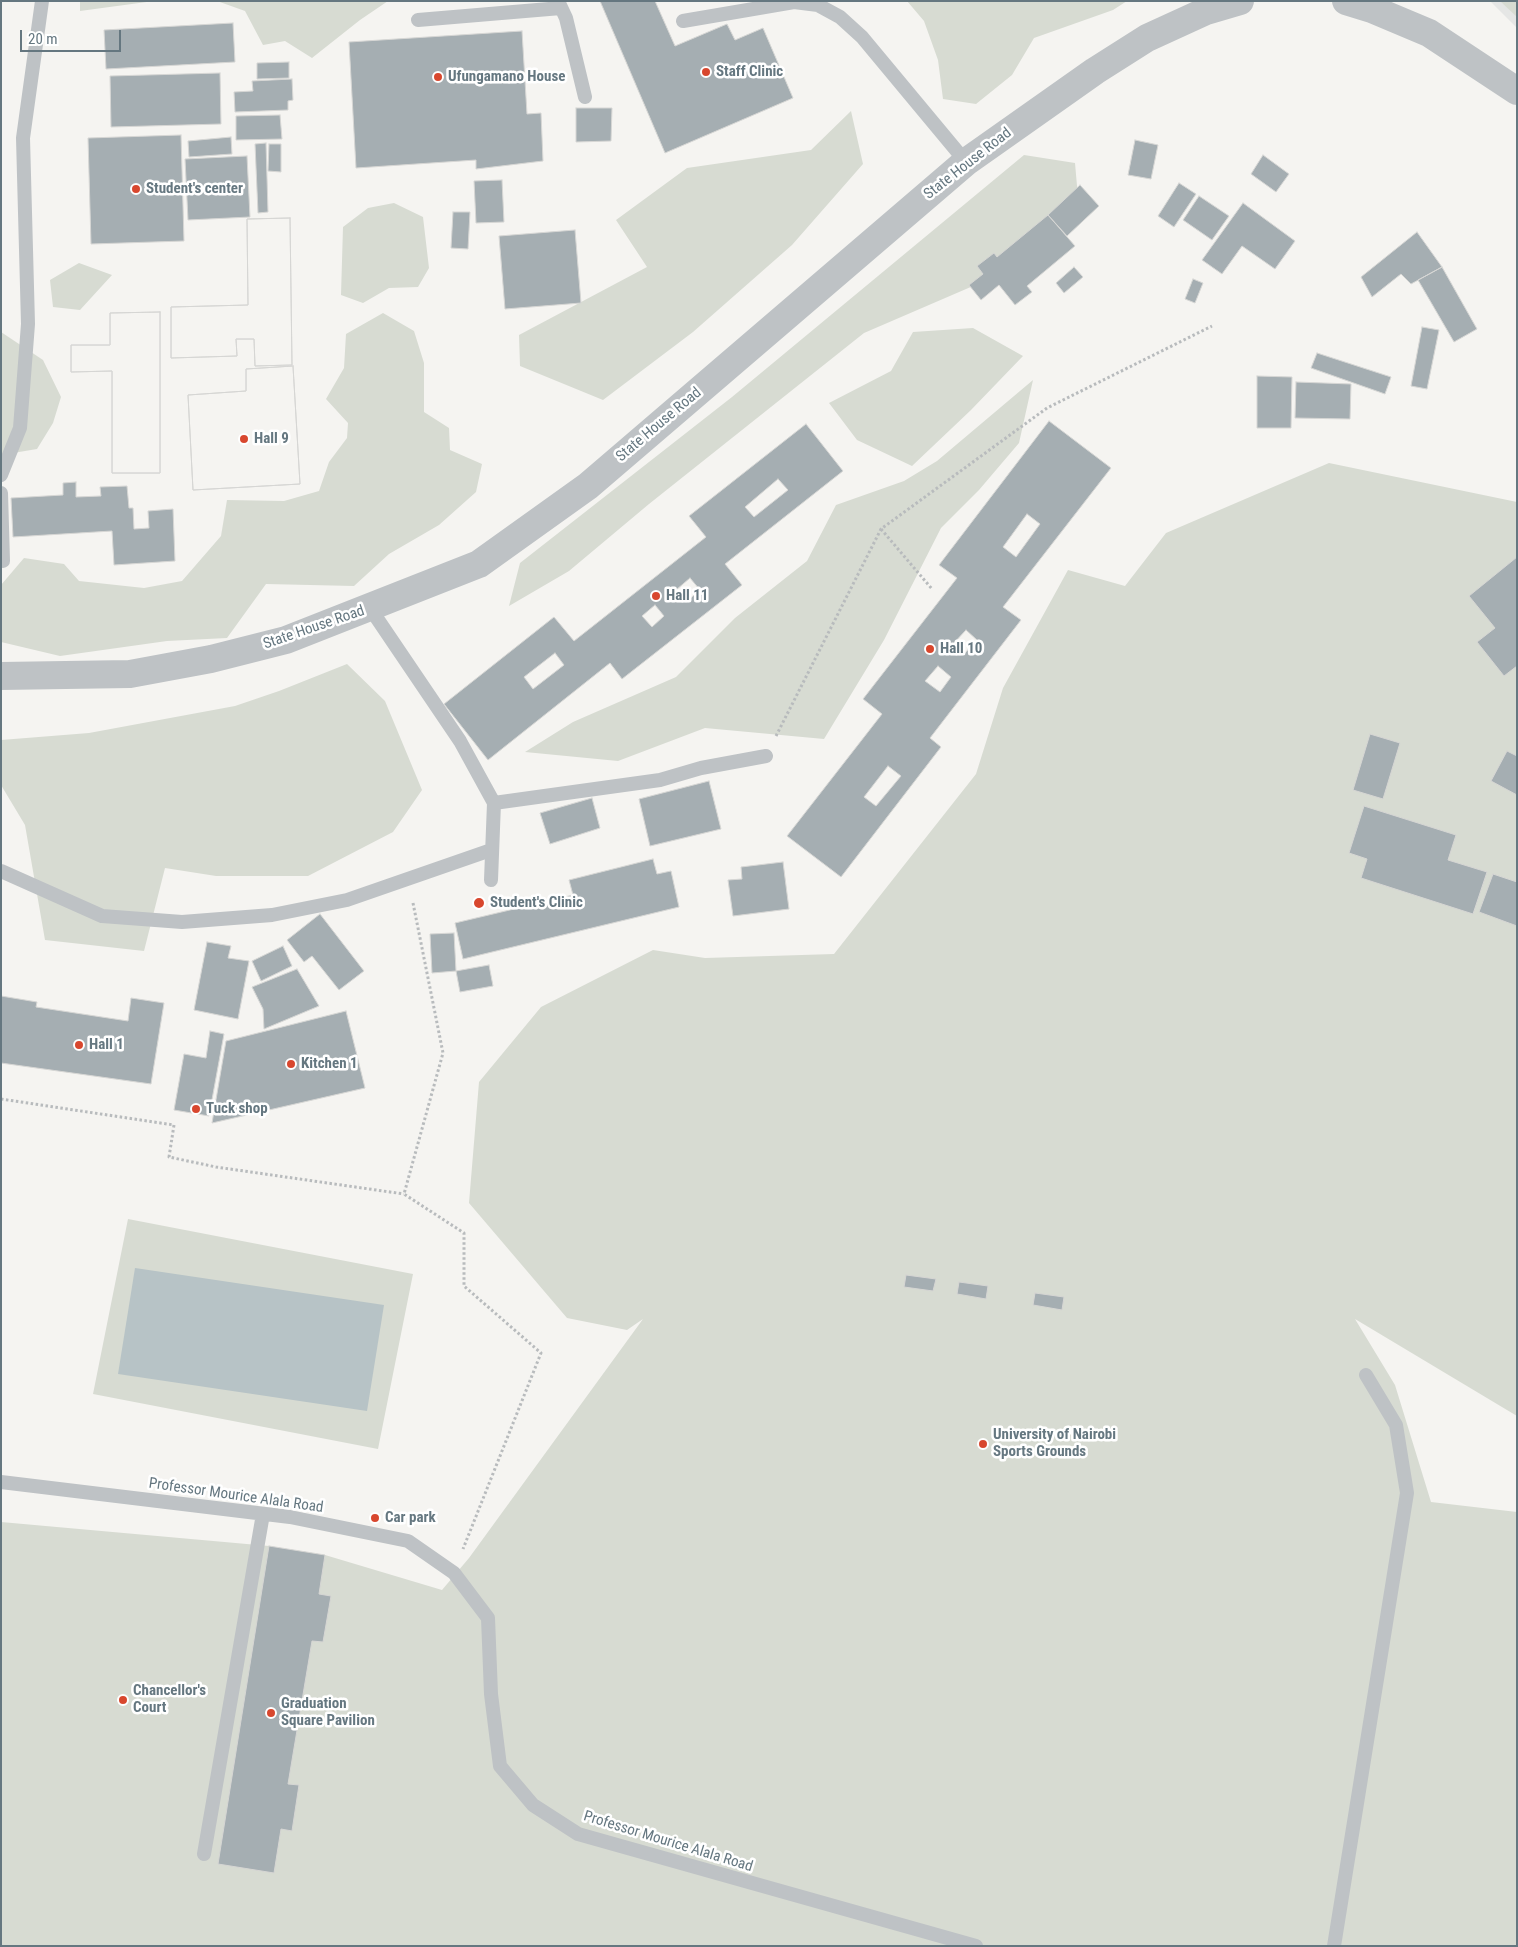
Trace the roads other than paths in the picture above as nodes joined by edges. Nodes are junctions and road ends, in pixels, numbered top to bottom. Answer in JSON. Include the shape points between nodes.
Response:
{"nodes":[{"id":1,"x":42,"y":1,"type":"edge"},
{"id":2,"x":1240,"y":1,"type":"edge"},
{"id":3,"x":1346,"y":1,"type":"edge"},
{"id":4,"x":560,"y":5,"type":"edge"},
{"id":5,"x":418,"y":20,"type":"dead end"},
{"id":6,"x":683,"y":22,"type":"dead end"},
{"id":7,"x":1517,"y":91,"type":"edge"},
{"id":8,"x":585,"y":97,"type":"dead end"},
{"id":9,"x":966,"y":162,"type":"junction"},
{"id":10,"x":1,"y":475,"type":"edge"},
{"id":11,"x":1,"y":493,"type":"edge"},
{"id":12,"x":3,"y":561,"type":"dead end"},
{"id":13,"x":370,"y":608,"type":"junction"},
{"id":14,"x":1,"y":676,"type":"edge"},
{"id":15,"x":766,"y":756,"type":"road end"},
{"id":16,"x":494,"y":804,"type":"junction"},
{"id":17,"x":491,"y":850,"type":"junction"},
{"id":18,"x":1,"y":871,"type":"edge"},
{"id":19,"x":491,"y":880,"type":"dead end"},
{"id":20,"x":1366,"y":1374,"type":"dead end"},
{"id":21,"x":1,"y":1482,"type":"edge"},
{"id":22,"x":262,"y":1514,"type":"junction"},
{"id":23,"x":204,"y":1854,"type":"dead end"},
{"id":24,"x":976,"y":1946,"type":"edge"},
{"id":25,"x":1334,"y":1946,"type":"edge"}],
"edges":[{"from":1,"to":10,"type":"lane","via":[[23,138],[28,324],[20,428]]},
{"from":2,"to":9,"type":"street","name":"State House Road","via":[[1206,11],[1147,38]]},
{"from":3,"to":7,"type":"street","via":[[1428,33]]},
{"from":4,"to":5,"type":"lane"},
{"from":4,"to":8,"type":"lane"},
{"from":6,"to":9,"type":"lane","via":[[794,2],[818,5],[840,17],[862,37]]},
{"from":9,"to":13,"type":"street","name":"State House Road","via":[[588,486],[479,564]]},
{"from":11,"to":12,"type":"lane"},
{"from":13,"to":14,"type":"street","name":"State House Road","via":[[286,640],[211,659],[130,674]]},
{"from":13,"to":16,"type":"lane","via":[[460,741]]},
{"from":15,"to":16,"type":"lane","via":[[701,768],[660,780]]},
{"from":16,"to":17,"type":"lane"},
{"from":17,"to":18,"type":"lane","via":[[348,900],[272,915],[182,922],[102,916]]},
{"from":17,"to":19,"type":"lane"},
{"from":20,"to":25,"type":"lane","via":[[1396,1425],[1407,1493]]},
{"from":21,"to":22,"type":"lane","name":"Professor Mourice Alala Road"},
{"from":22,"to":23,"type":"lane"},
{"from":22,"to":24,"type":"lane","name":"Professor Mourice Alala Road","via":[[408,1541],[454,1573],[488,1618],[491,1694],[500,1766],[533,1805],[578,1834]]}]}
